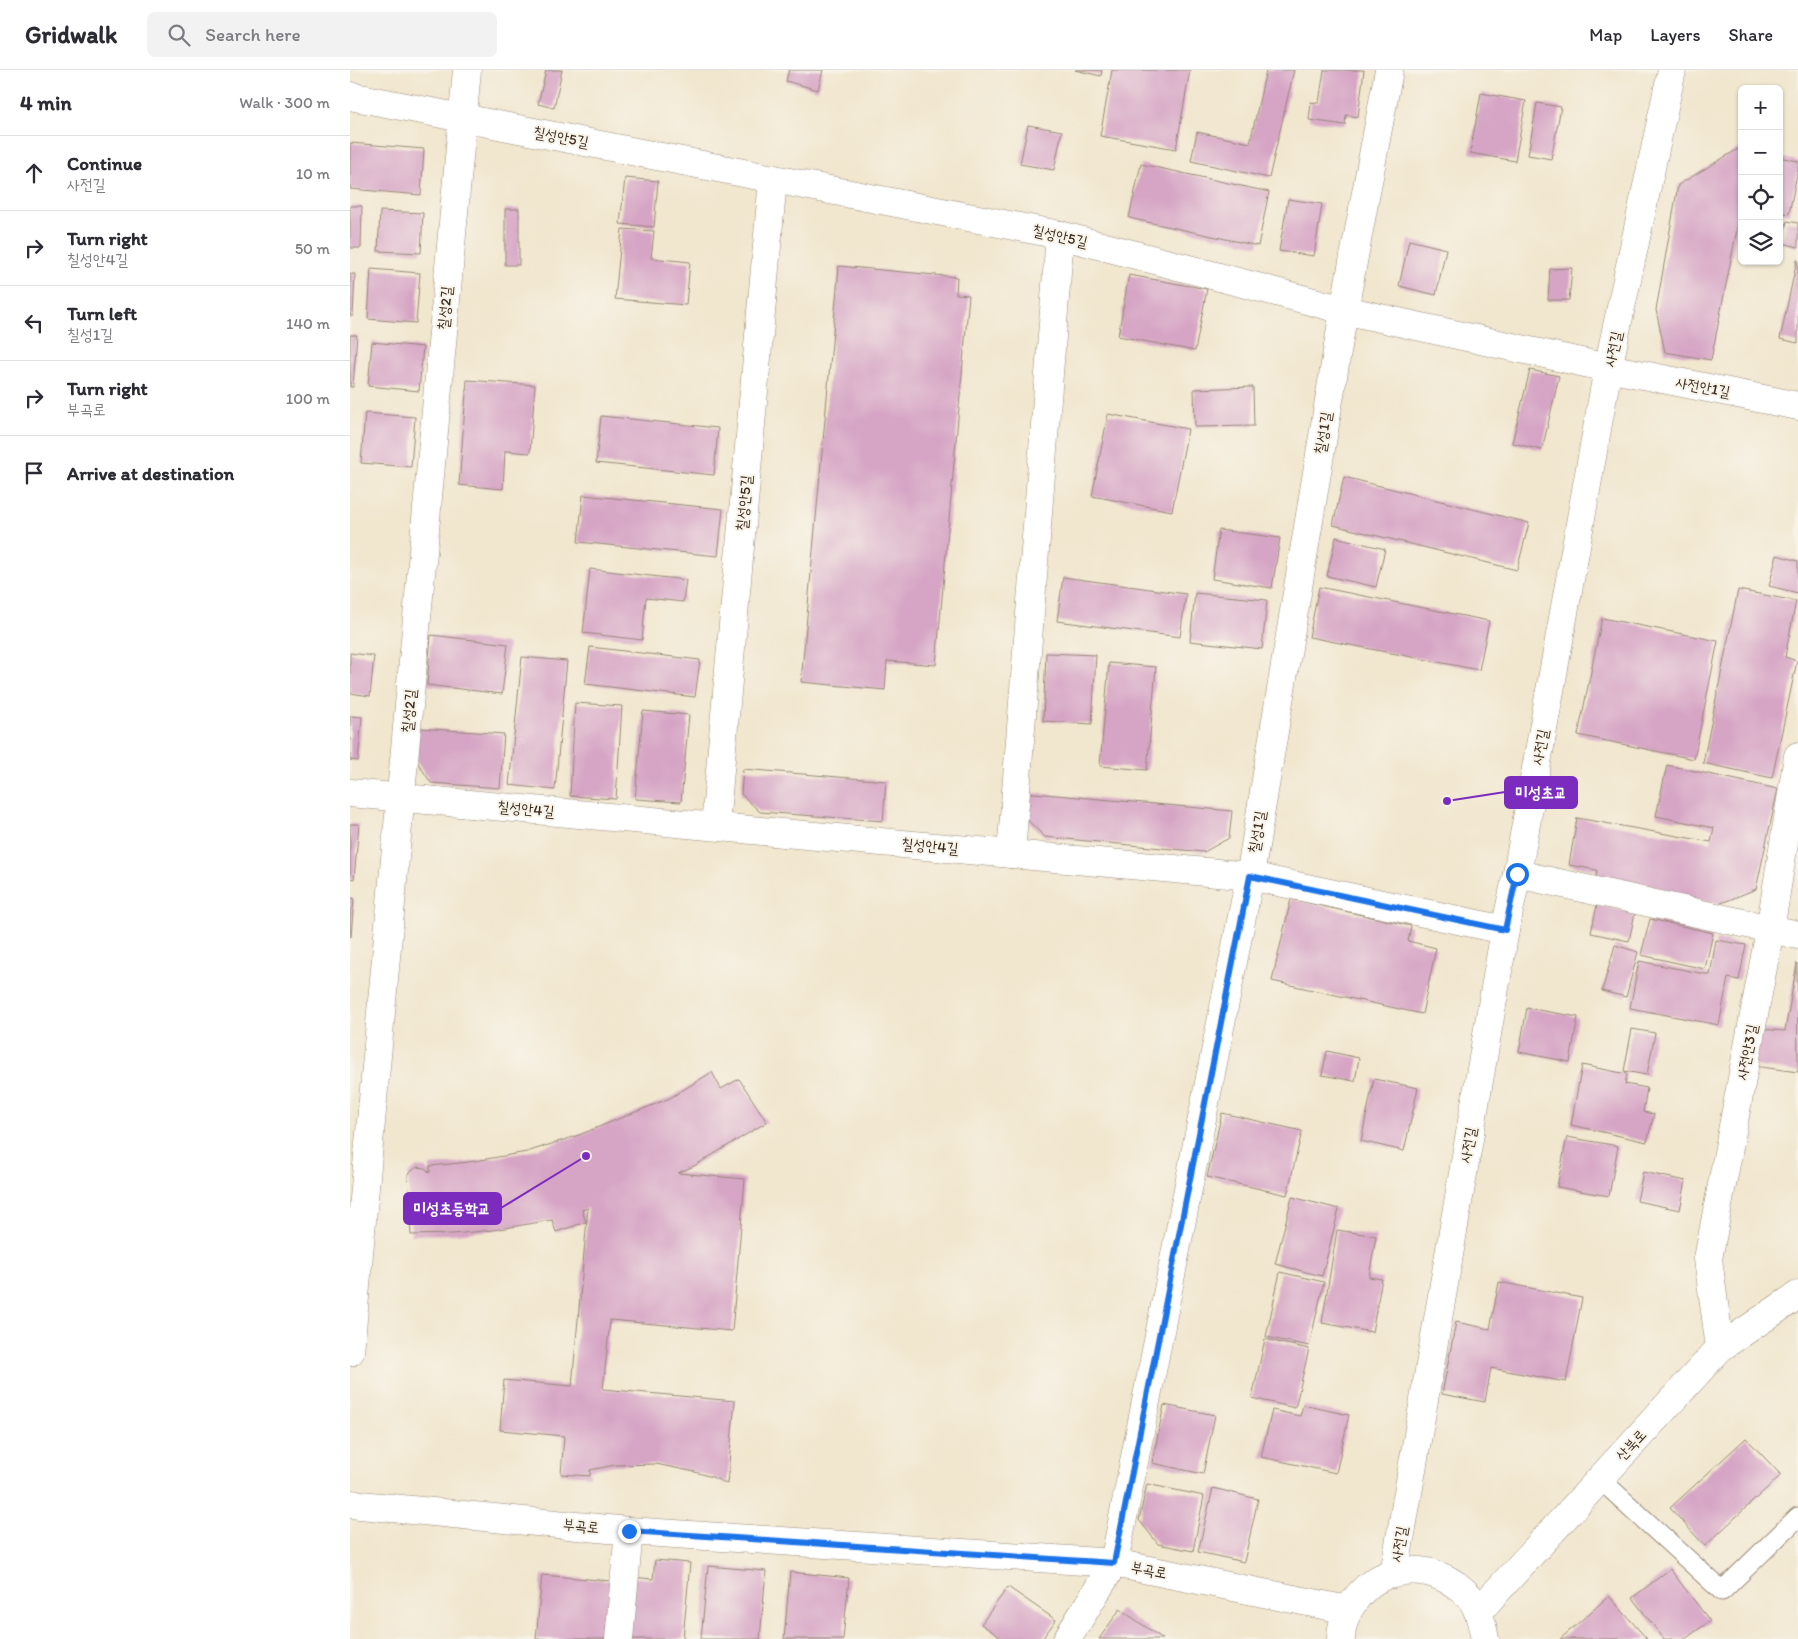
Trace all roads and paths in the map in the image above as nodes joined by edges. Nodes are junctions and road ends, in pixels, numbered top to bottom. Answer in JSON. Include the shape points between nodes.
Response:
{"nodes":[{"id":1,"x":467,"y":70,"type":"edge"},
{"id":2,"x":1388,"y":70,"type":"edge"},
{"id":3,"x":1672,"y":70,"type":"edge"},
{"id":4,"x":350,"y":96,"type":"edge"},
{"id":5,"x":462,"y":118,"type":"junction"},
{"id":6,"x":773,"y":179,"type":"junction"},
{"id":7,"x":1060,"y":234,"type":"junction"},
{"id":8,"x":1344,"y":310,"type":"junction"},
{"id":9,"x":1608,"y":368,"type":"junction"},
{"id":10,"x":1798,"y":406,"type":"edge"},
{"id":11,"x":1798,"y":756,"type":"edge"},
{"id":12,"x":350,"y":793,"type":"edge"},
{"id":13,"x":401,"y":798,"type":"junction"},
{"id":14,"x":715,"y":826,"type":"junction"},
{"id":15,"x":1011,"y":854,"type":"junction"},
{"id":16,"x":1517,"y":874,"type":"junction"},
{"id":17,"x":1250,"y":876,"type":"junction"},
{"id":18,"x":1505,"y":930,"type":"junction"},
{"id":19,"x":1770,"y":930,"type":"junction"},
{"id":20,"x":1798,"y":935,"type":"edge"},
{"id":21,"x":1798,"y":1295,"type":"edge"},
{"id":22,"x":1720,"y":1348,"type":"junction"},
{"id":23,"x":350,"y":1352,"type":"edge"},
{"id":24,"x":1600,"y":1479,"type":"junction"},
{"id":25,"x":350,"y":1504,"type":"edge"},
{"id":26,"x":1798,"y":1517,"type":"edge"},
{"id":27,"x":629,"y":1531,"type":"junction"},
{"id":28,"x":1114,"y":1563,"type":"junction"},
{"id":29,"x":1394,"y":1574,"type":"junction"},
{"id":30,"x":1348,"y":1610,"type":"junction"},
{"id":31,"x":1478,"y":1612,"type":"junction"},
{"id":32,"x":619,"y":1639,"type":"edge"},
{"id":33,"x":1067,"y":1639,"type":"edge"},
{"id":34,"x":1341,"y":1639,"type":"edge"},
{"id":35,"x":1485,"y":1639,"type":"edge"}],
"edges":[{"from":1,"to":5,"type":"street","name":"칠성2길"},
{"from":2,"to":8,"type":"street","name":"칠성1길"},
{"from":3,"to":9,"type":"street","name":"사전길"},
{"from":4,"to":5,"type":"street","name":"칠성안5길"},
{"from":5,"to":6,"type":"street","name":"칠성안5길"},
{"from":5,"to":13,"type":"street","name":"칠성2길"},
{"from":6,"to":7,"type":"street","name":"칠성안5길"},
{"from":6,"to":14,"type":"street","name":"칠성안5길"},
{"from":7,"to":8,"type":"street","name":"칠성안5길"},
{"from":7,"to":15,"type":"street"},
{"from":8,"to":9,"type":"street","name":"칠성안5길"},
{"from":8,"to":17,"type":"street","name":"칠성1길"},
{"from":9,"to":10,"type":"street","name":"사전안1길"},
{"from":9,"to":16,"type":"street","name":"사전길"},
{"from":11,"to":19,"type":"street","name":"사전안3길"},
{"from":12,"to":13,"type":"street","name":"칠성안4길"},
{"from":13,"to":14,"type":"street","name":"칠성안4길"},
{"from":13,"to":23,"type":"street","name":"칠성2길"},
{"from":14,"to":15,"type":"street","name":"칠성안4길"},
{"from":15,"to":17,"type":"street","name":"칠성안4길"},
{"from":16,"to":18,"type":"street","name":"사전길"},
{"from":16,"to":19,"type":"street"},
{"from":17,"to":18,"type":"street","name":"칠성안4길"},
{"from":17,"to":28,"type":"street","name":"칠성1길"},
{"from":18,"to":29,"type":"street","name":"사전길"},
{"from":19,"to":20,"type":"street"},
{"from":19,"to":22,"type":"street","name":"사전안3길","via":[[1708,1259]]},
{"from":21,"to":22,"type":"street","name":"산북로"},
{"from":22,"to":24,"type":"street","name":"산북로"},
{"from":24,"to":26,"type":"lane","via":[[1722,1591]]},
{"from":24,"to":31,"type":"street","name":"산북로"},
{"from":25,"to":27,"type":"street","name":"부곡로"},
{"from":27,"to":28,"type":"street","name":"부곡로"},
{"from":27,"to":32,"type":"street"},
{"from":28,"to":30,"type":"street","name":"부곡로"},
{"from":28,"to":33,"type":"street","name":"칠성1길"},
{"from":29,"to":30,"type":"street","via":[[1382,1577],[1362,1591]]},
{"from":29,"to":31,"type":"street","via":[[1405,1570],[1430,1572],[1452,1581],[1470,1598]]},
{"from":30,"to":34,"type":"street"},
{"from":31,"to":35,"type":"street"}]}
